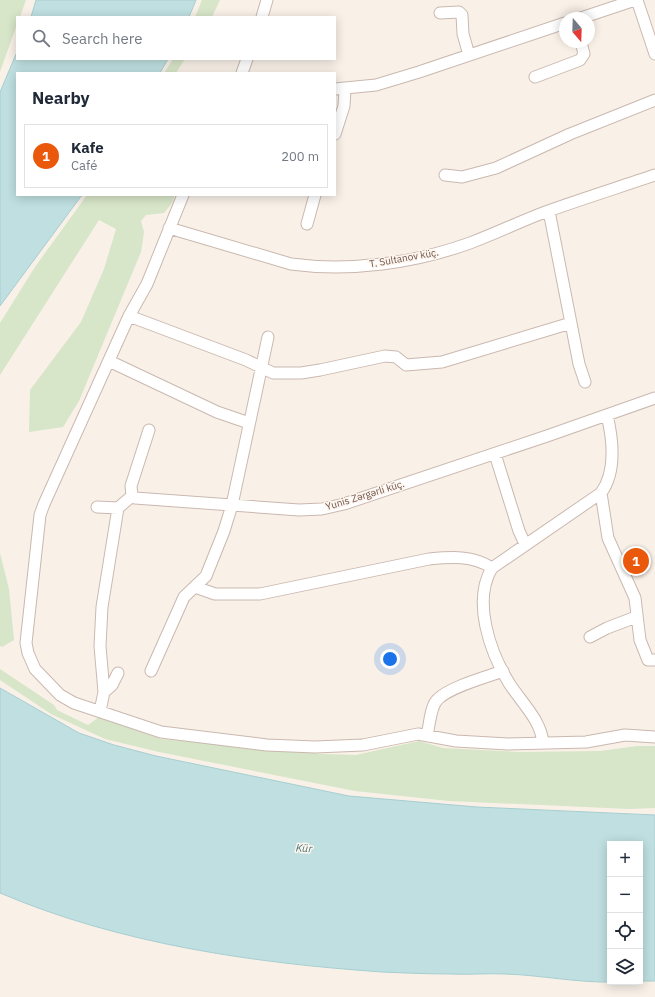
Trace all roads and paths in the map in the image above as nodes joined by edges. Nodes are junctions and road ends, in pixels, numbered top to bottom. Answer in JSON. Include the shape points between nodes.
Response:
{"nodes":[{"id":1,"x":267,"y":0,"type":"edge"},
{"id":2,"x":636,"y":0,"type":"edge"},
{"id":3,"x":440,"y":13,"type":"dead end"},
{"id":4,"x":595,"y":13,"type":"edge"},
{"id":5,"x":262,"y":16,"type":"edge"},
{"id":6,"x":559,"y":25,"type":"edge"},
{"id":7,"x":582,"y":48,"type":"edge"},
{"id":8,"x":655,"y":54,"type":"edge"},
{"id":9,"x":469,"y":56,"type":"junction"},
{"id":10,"x":247,"y":60,"type":"edge"},
{"id":11,"x":244,"y":72,"type":"edge"},
{"id":12,"x":535,"y":77,"type":"dead end"},
{"id":13,"x":340,"y":89,"type":"edge"},
{"id":14,"x":655,"y":100,"type":"edge"},
{"id":15,"x":336,"y":131,"type":"edge"},
{"id":16,"x":655,"y":174,"type":"edge"},
{"id":17,"x":445,"y":175,"type":"dead end"},
{"id":18,"x":183,"y":196,"type":"edge"},
{"id":19,"x":315,"y":196,"type":"edge"},
{"id":20,"x":549,"y":211,"type":"junction"},
{"id":21,"x":307,"y":224,"type":"dead end"},
{"id":22,"x":169,"y":228,"type":"junction"},
{"id":23,"x":129,"y":316,"type":"junction"},
{"id":24,"x":571,"y":323,"type":"junction"},
{"id":25,"x":268,"y":337,"type":"dead end"},
{"id":26,"x":109,"y":361,"type":"junction"},
{"id":27,"x":261,"y":367,"type":"junction"},
{"id":28,"x":584,"y":382,"type":"dead end"},
{"id":29,"x":655,"y":398,"type":"edge"},
{"id":30,"x":607,"y":415,"type":"junction"},
{"id":31,"x":249,"y":424,"type":"junction"},
{"id":32,"x":149,"y":430,"type":"dead end"},
{"id":33,"x":495,"y":454,"type":"junction"},
{"id":34,"x":601,"y":493,"type":"junction"},
{"id":35,"x":132,"y":496,"type":"junction"},
{"id":36,"x":232,"y":505,"type":"junction"},
{"id":37,"x":97,"y":507,"type":"dead end"},
{"id":38,"x":118,"y":508,"type":"junction"},
{"id":39,"x":525,"y":544,"type":"junction"},
{"id":40,"x":492,"y":568,"type":"junction"},
{"id":41,"x":196,"y":587,"type":"junction"},
{"id":42,"x":636,"y":617,"type":"junction"},
{"id":43,"x":590,"y":637,"type":"dead end"},
{"id":44,"x":655,"y":660,"type":"edge"},
{"id":45,"x":151,"y":671,"type":"dead end"},
{"id":46,"x":503,"y":672,"type":"junction"},
{"id":47,"x":118,"y":673,"type":"dead end"},
{"id":48,"x":104,"y":692,"type":"junction"},
{"id":49,"x":100,"y":712,"type":"junction"},
{"id":50,"x":427,"y":734,"type":"junction"},
{"id":51,"x":655,"y":737,"type":"edge"},
{"id":52,"x":543,"y":743,"type":"junction"}],
"edges":[{"from":1,"to":5,"type":"street"},
{"from":2,"to":4,"type":"street"},
{"from":2,"to":8,"type":"street"},
{"from":3,"to":9,"type":"street","via":[[459,12],[462,15],[463,34]]},
{"from":6,"to":9,"type":"street"},
{"from":7,"to":12,"type":"street","via":[[584,54],[580,60]]},
{"from":9,"to":13,"type":"street","via":[[376,85]]},
{"from":10,"to":11,"type":"street"},
{"from":13,"to":15,"type":"street","via":[[344,106]]},
{"from":14,"to":17,"type":"street","via":[[570,134],[496,168],[462,177]]},
{"from":16,"to":20,"type":"street","name":"T. Sultanov küç."},
{"from":18,"to":22,"type":"street"},
{"from":19,"to":21,"type":"street"},
{"from":20,"to":22,"type":"street","name":"T. Sultanov küç.","via":[[470,243],[426,256],[346,267],[291,264]]},
{"from":20,"to":24,"type":"street"},
{"from":22,"to":23,"type":"street","via":[[147,284]]},
{"from":23,"to":26,"type":"street"},
{"from":23,"to":27,"type":"street"},
{"from":24,"to":27,"type":"street","via":[[428,364],[406,366],[391,356],[301,373],[273,373]]},
{"from":24,"to":28,"type":"street"},
{"from":25,"to":27,"type":"street"},
{"from":26,"to":31,"type":"street","via":[[217,412]]},
{"from":26,"to":49,"type":"street","via":[[40,515],[26,643],[31,662],[46,682],[74,703]]},
{"from":27,"to":31,"type":"street"},
{"from":29,"to":30,"type":"street","name":"Yunis Zərgərli küç."},
{"from":30,"to":33,"type":"street","name":"Yunis Zərgərli küç."},
{"from":30,"to":34,"type":"street","via":[[612,438],[611,464]]},
{"from":31,"to":36,"type":"street"},
{"from":32,"to":35,"type":"street","via":[[131,486]]},
{"from":33,"to":36,"type":"street","name":"Yunis Zərgərli küç.","via":[[322,509],[299,510]]},
{"from":33,"to":39,"type":"street"},
{"from":34,"to":39,"type":"street"},
{"from":34,"to":42,"type":"street","via":[[608,538],[632,590]]},
{"from":35,"to":36,"type":"street","name":"Yunis Zərgərli küç."},
{"from":35,"to":38,"type":"street"},
{"from":36,"to":41,"type":"street","via":[[206,576]]},
{"from":37,"to":38,"type":"street"},
{"from":38,"to":48,"type":"street","via":[[101,614],[100,646]]},
{"from":39,"to":40,"type":"street"},
{"from":40,"to":41,"type":"street","via":[[482,561],[472,559],[429,559],[254,595],[215,594]]},
{"from":40,"to":46,"type":"street","via":[[485,584],[484,623]]},
{"from":41,"to":45,"type":"street","via":[[184,597]]},
{"from":42,"to":43,"type":"street"},
{"from":42,"to":44,"type":"street","via":[[645,656],[648,660]]},
{"from":46,"to":50,"type":"street","via":[[465,685],[438,699],[434,705]]},
{"from":46,"to":52,"type":"street","via":[[538,726]]},
{"from":47,"to":48,"type":"street","via":[[110,689]]},
{"from":48,"to":49,"type":"street"},
{"from":49,"to":50,"type":"street","via":[[161,732],[267,745],[362,745],[408,735]]},
{"from":50,"to":52,"type":"street","via":[[456,741]]},
{"from":51,"to":52,"type":"street","via":[[625,735],[586,742]]}]}
